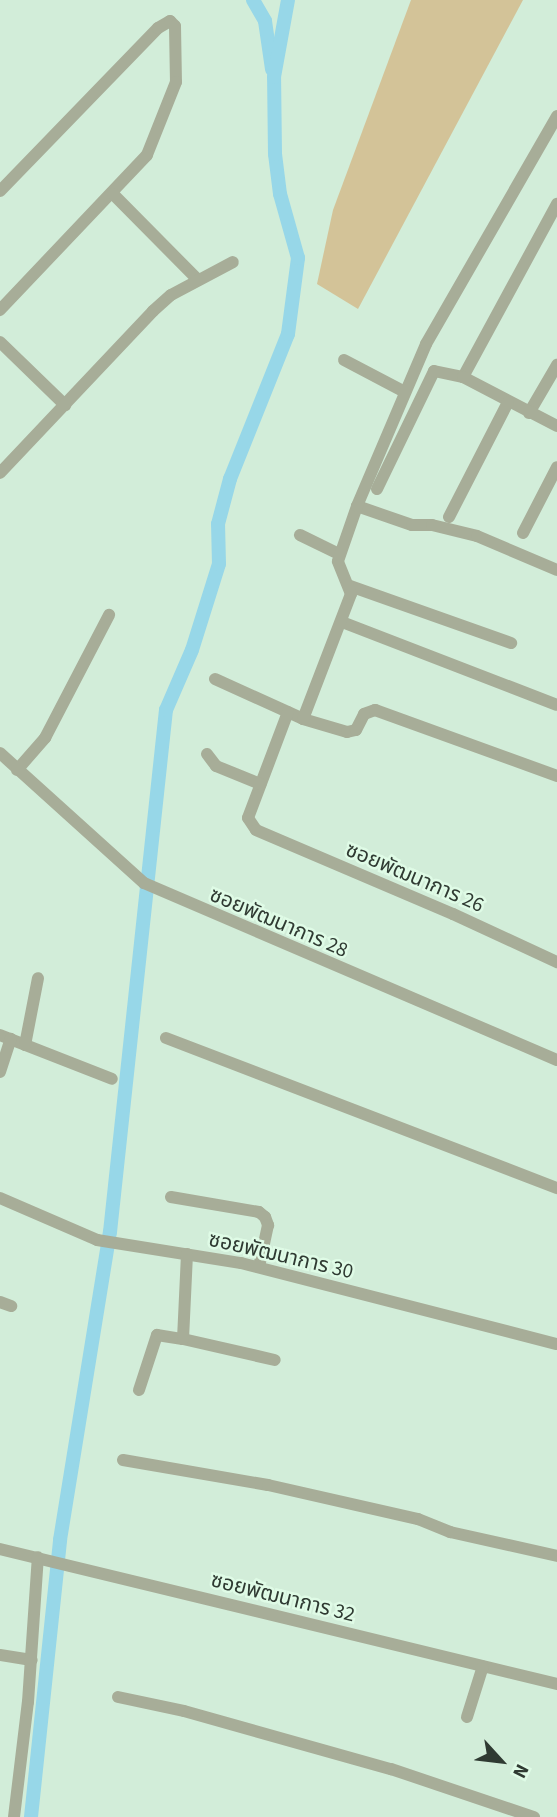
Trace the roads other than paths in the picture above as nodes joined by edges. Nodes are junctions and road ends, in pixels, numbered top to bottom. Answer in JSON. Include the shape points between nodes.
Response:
{"nodes":[{"id":1,"x":557,"y":116,"type":"edge"},
{"id":2,"x":0,"y":191,"type":"edge"},
{"id":3,"x":113,"y":194,"type":"junction"},
{"id":4,"x":557,"y":204,"type":"edge"},
{"id":5,"x":545,"y":226,"type":"junction"},
{"id":6,"x":557,"y":233,"type":"edge"},
{"id":7,"x":233,"y":262,"type":"dead end"},
{"id":8,"x":198,"y":280,"type":"junction"},
{"id":9,"x":0,"y":310,"type":"edge"},
{"id":10,"x":0,"y":342,"type":"edge"},
{"id":11,"x":344,"y":360,"type":"dead end"},
{"id":12,"x":557,"y":365,"type":"edge"},
{"id":13,"x":463,"y":377,"type":"junction"},
{"id":14,"x":405,"y":391,"type":"junction"},
{"id":15,"x":508,"y":402,"type":"junction"},
{"id":16,"x":65,"y":405,"type":"junction"},
{"id":17,"x":529,"y":413,"type":"junction"},
{"id":18,"x":557,"y":426,"type":"edge"},
{"id":19,"x":557,"y":467,"type":"edge"},
{"id":20,"x":0,"y":473,"type":"edge"},
{"id":21,"x":377,"y":489,"type":"dead end"},
{"id":22,"x":357,"y":506,"type":"junction"},
{"id":23,"x":449,"y":517,"type":"dead end"},
{"id":24,"x":523,"y":533,"type":"dead end"},
{"id":25,"x":300,"y":535,"type":"dead end"},
{"id":26,"x":339,"y":554,"type":"junction"},
{"id":27,"x":557,"y":570,"type":"edge"},
{"id":28,"x":350,"y":586,"type":"junction"},
{"id":29,"x":109,"y":615,"type":"dead end"},
{"id":30,"x":342,"y":622,"type":"junction"},
{"id":31,"x":511,"y":643,"type":"dead end"},
{"id":32,"x":215,"y":679,"type":"dead end"},
{"id":33,"x":557,"y":705,"type":"edge"},
{"id":34,"x":288,"y":712,"type":"junction"},
{"id":35,"x":303,"y":719,"type":"junction"},
{"id":36,"x":0,"y":753,"type":"edge"},
{"id":37,"x":207,"y":754,"type":"dead end"},
{"id":38,"x":17,"y":770,"type":"junction"},
{"id":39,"x":557,"y":776,"type":"edge"},
{"id":40,"x":260,"y":784,"type":"junction"},
{"id":41,"x":557,"y":962,"type":"edge"},
{"id":42,"x":38,"y":978,"type":"dead end"},
{"id":43,"x":6,"y":1037,"type":"edge"},
{"id":44,"x":166,"y":1038,"type":"dead end"},
{"id":45,"x":26,"y":1045,"type":"junction"},
{"id":46,"x":557,"y":1060,"type":"edge"},
{"id":47,"x":0,"y":1072,"type":"edge"},
{"id":48,"x":111,"y":1079,"type":"dead end"},
{"id":49,"x":557,"y":1188,"type":"edge"},
{"id":50,"x":171,"y":1197,"type":"dead end"},
{"id":51,"x":0,"y":1198,"type":"edge"},
{"id":52,"x":187,"y":1254,"type":"junction"},
{"id":53,"x":259,"y":1267,"type":"junction"},
{"id":54,"x":183,"y":1339,"type":"junction"},
{"id":55,"x":557,"y":1344,"type":"edge"},
{"id":56,"x":275,"y":1360,"type":"dead end"},
{"id":57,"x":139,"y":1390,"type":"dead end"},
{"id":58,"x":123,"y":1461,"type":"dead end"},
{"id":59,"x":0,"y":1549,"type":"edge"},
{"id":60,"x":557,"y":1556,"type":"edge"},
{"id":61,"x":41,"y":1558,"type":"junction"},
{"id":62,"x":0,"y":1655,"type":"edge"},
{"id":63,"x":32,"y":1660,"type":"junction"},
{"id":64,"x":483,"y":1666,"type":"junction"},
{"id":65,"x":557,"y":1684,"type":"edge"},
{"id":66,"x":118,"y":1697,"type":"dead end"},
{"id":67,"x":467,"y":1717,"type":"dead end"},
{"id":68,"x":14,"y":1817,"type":"edge"},
{"id":69,"x":534,"y":1817,"type":"edge"}],
"edges":[{"from":1,"to":14,"type":"street","via":[[457,286]]},
{"from":2,"to":3,"type":"street","via":[[158,28],[170,21],[175,26],[176,82],[147,155]]},
{"from":3,"to":8,"type":"street"},
{"from":3,"to":9,"type":"street"},
{"from":4,"to":5,"type":"street"},
{"from":5,"to":6,"type":"street"},
{"from":5,"to":13,"type":"street"},
{"from":7,"to":8,"type":"street"},
{"from":8,"to":16,"type":"street","via":[[153,311]]},
{"from":10,"to":16,"type":"street"},
{"from":11,"to":14,"type":"street"},
{"from":12,"to":17,"type":"street"},
{"from":13,"to":15,"type":"street"},
{"from":13,"to":21,"type":"street","via":[[438,370],[431,373]]},
{"from":14,"to":22,"type":"street"},
{"from":15,"to":17,"type":"street"},
{"from":15,"to":23,"type":"street"},
{"from":16,"to":20,"type":"street"},
{"from":17,"to":18,"type":"street"},
{"from":19,"to":24,"type":"street"},
{"from":22,"to":26,"type":"street"},
{"from":22,"to":27,"type":"street","via":[[412,525],[477,536]]},
{"from":25,"to":26,"type":"street"},
{"from":26,"to":28,"type":"street","via":[[338,568]]},
{"from":28,"to":30,"type":"street"},
{"from":28,"to":31,"type":"street"},
{"from":29,"to":38,"type":"street","via":[[46,738]]},
{"from":30,"to":33,"type":"street"},
{"from":30,"to":35,"type":"street"},
{"from":32,"to":34,"type":"street"},
{"from":34,"to":35,"type":"street"},
{"from":34,"to":40,"type":"street"},
{"from":35,"to":39,"type":"street","via":[[350,733],[366,712],[375,710]]},
{"from":36,"to":38,"type":"street","name":"ซอยพัฒนาการ 28"},
{"from":37,"to":40,"type":"street","via":[[216,766]]},
{"from":38,"to":46,"type":"street","name":"ซอยพัฒนาการ 28","via":[[144,883],[164,894]]},
{"from":40,"to":41,"type":"street","name":"ซอยพัฒนาการ 26","via":[[248,818],[256,830]]},
{"from":42,"to":45,"type":"street"},
{"from":43,"to":45,"type":"street"},
{"from":43,"to":47,"type":"street"},
{"from":44,"to":49,"type":"street"},
{"from":45,"to":48,"type":"street"},
{"from":50,"to":53,"type":"street","via":[[259,1212],[268,1225]]},
{"from":51,"to":52,"type":"street","name":"ซอยพัฒนาการ 30","via":[[97,1240]]},
{"from":52,"to":53,"type":"street","name":"ซอยพัฒนาการ 30"},
{"from":52,"to":54,"type":"street"},
{"from":53,"to":55,"type":"street","name":"ซอยพัฒนาการ 30"},
{"from":54,"to":56,"type":"street"},
{"from":54,"to":57,"type":"street","via":[[162,1333],[154,1338]]},
{"from":58,"to":60,"type":"street","via":[[268,1485]]},
{"from":59,"to":61,"type":"street","name":"ซอยพัฒนาการ 32"},
{"from":61,"to":63,"type":"street"},
{"from":61,"to":64,"type":"street","name":"ซอยพัฒนาการ 32"},
{"from":62,"to":63,"type":"street"},
{"from":63,"to":68,"type":"street"},
{"from":64,"to":65,"type":"street","name":"ซอยพัฒนาการ 32"},
{"from":64,"to":67,"type":"street"},
{"from":66,"to":69,"type":"street","via":[[391,1769]]}]}
